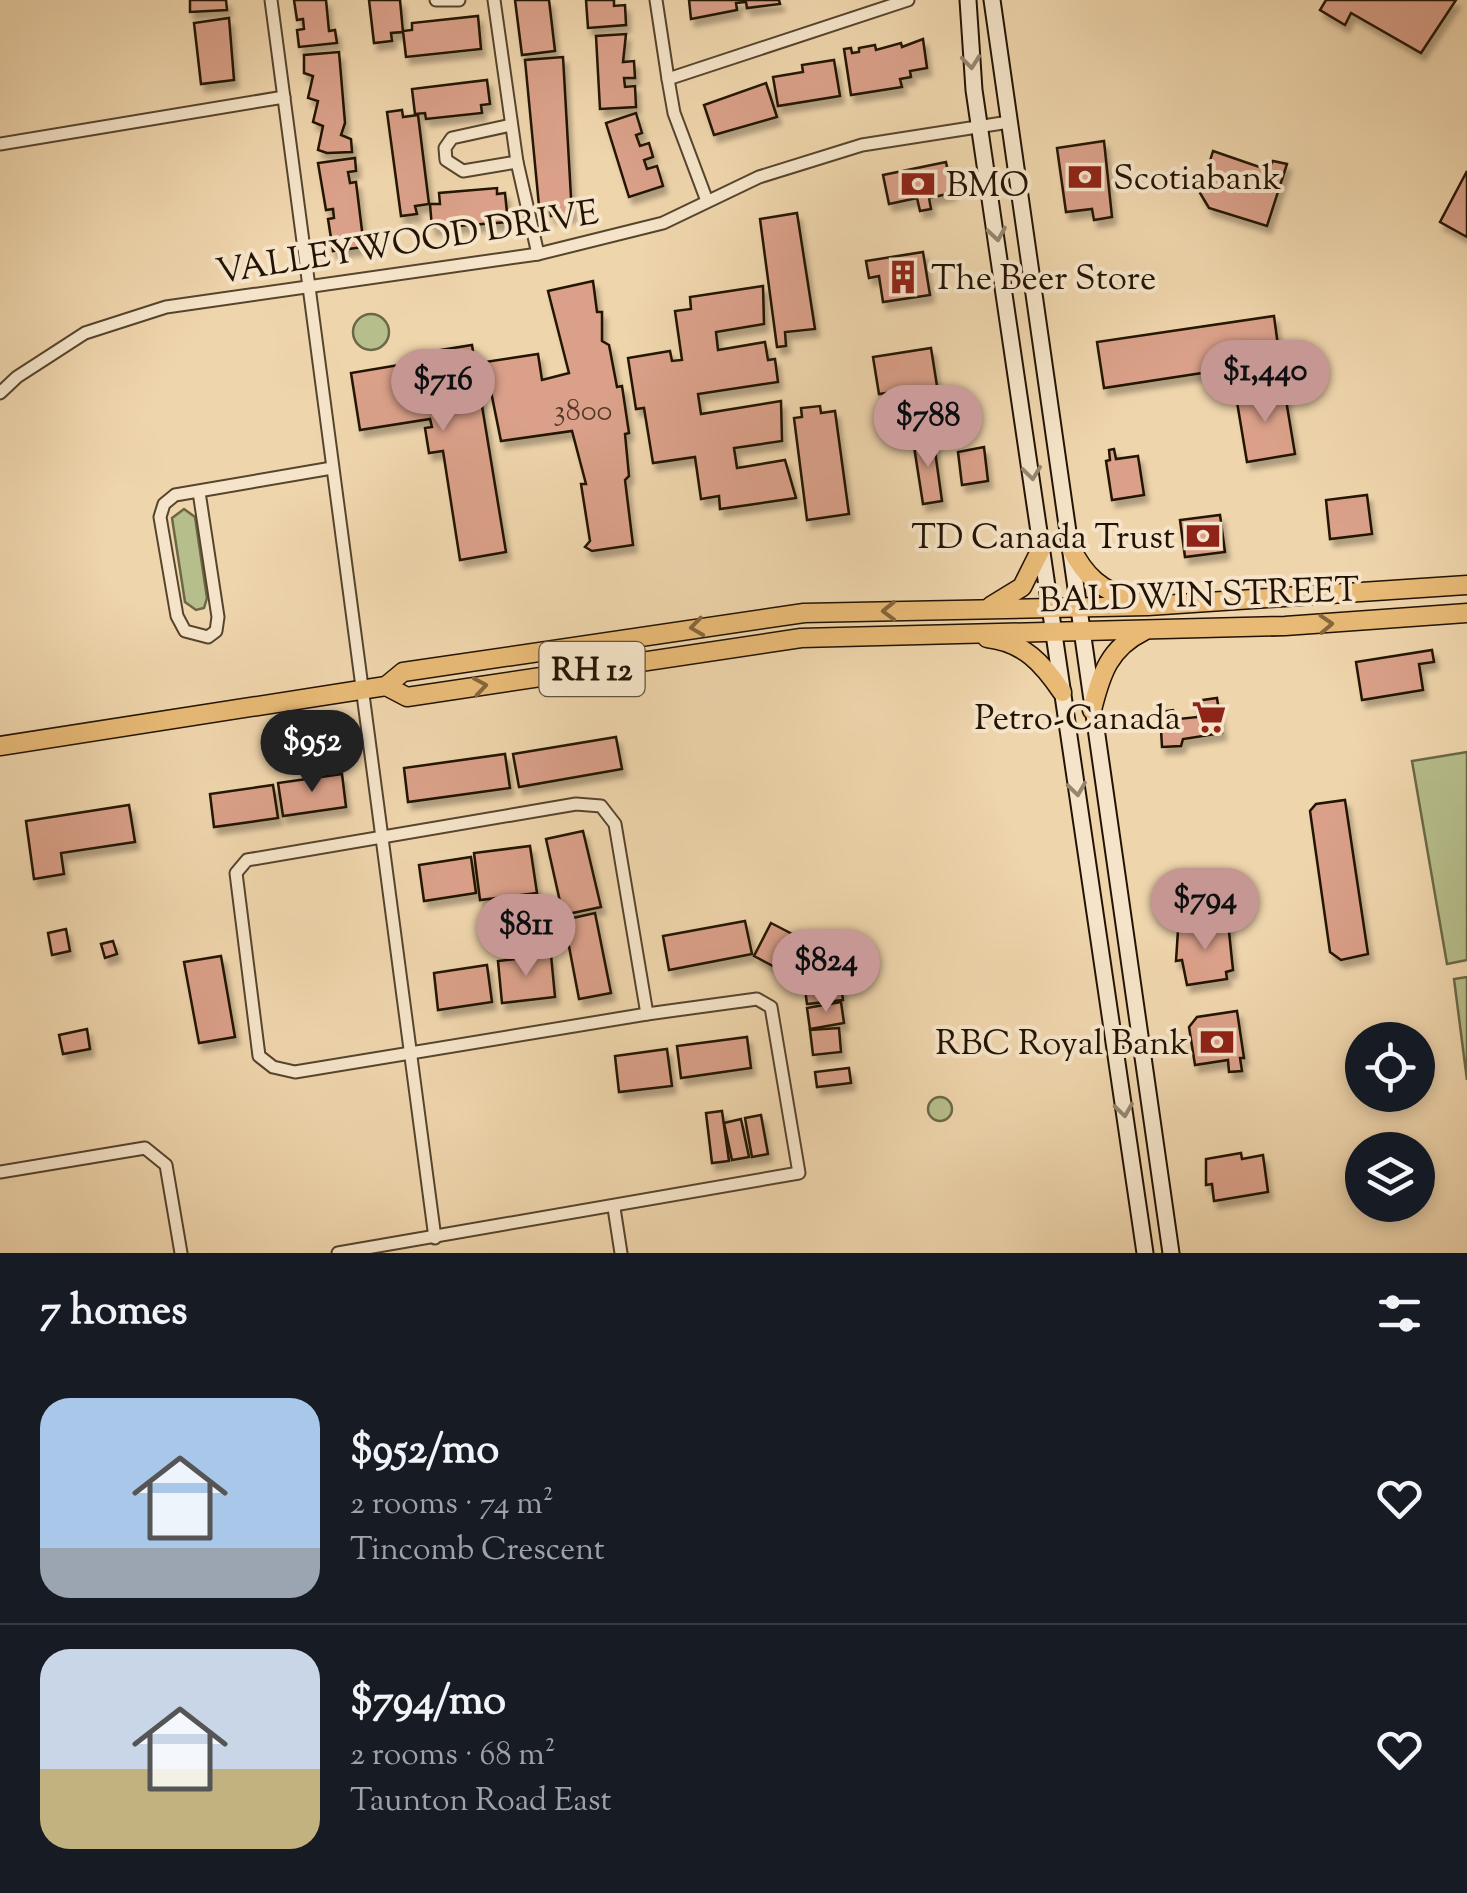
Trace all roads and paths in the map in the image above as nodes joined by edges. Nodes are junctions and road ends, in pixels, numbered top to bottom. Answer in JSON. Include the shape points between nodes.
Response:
{"nodes":[{"id":1,"x":271,"y":0,"type":"edge"},
{"id":2,"x":436,"y":0,"type":"edge"},
{"id":3,"x":459,"y":0,"type":"edge"},
{"id":4,"x":494,"y":0,"type":"edge"},
{"id":5,"x":656,"y":0,"type":"edge"},
{"id":6,"x":908,"y":0,"type":"edge"},
{"id":7,"x":968,"y":0,"type":"edge"},
{"id":8,"x":992,"y":0,"type":"edge"},
{"id":9,"x":668,"y":80,"type":"junction"},
{"id":10,"x":284,"y":98,"type":"junction"},
{"id":11,"x":1009,"y":122,"type":"junction"},
{"id":12,"x":511,"y":125,"type":"junction"},
{"id":13,"x":979,"y":125,"type":"junction"},
{"id":14,"x":0,"y":144,"type":"edge"},
{"id":15,"x":517,"y":162,"type":"junction"},
{"id":16,"x":707,"y":201,"type":"junction"},
{"id":17,"x":538,"y":254,"type":"junction"},
{"id":18,"x":308,"y":286,"type":"junction"},
{"id":19,"x":0,"y":393,"type":"edge"},
{"id":20,"x":332,"y":468,"type":"junction"},
{"id":21,"x":200,"y":492,"type":"junction"},
{"id":22,"x":1070,"y":546,"type":"junction"},
{"id":23,"x":1041,"y":549,"type":"junction"},
{"id":24,"x":1467,"y":585,"type":"edge"},
{"id":25,"x":1078,"y":606,"type":"junction"},
{"id":26,"x":1148,"y":606,"type":"junction"},
{"id":27,"x":1050,"y":607,"type":"junction"},
{"id":28,"x":986,"y":609,"type":"junction"},
{"id":29,"x":1467,"y":613,"type":"edge"},
{"id":30,"x":1149,"y":628,"type":"junction"},
{"id":31,"x":1053,"y":632,"type":"junction"},
{"id":32,"x":1080,"y":632,"type":"junction"},
{"id":33,"x":932,"y":633,"type":"junction"},
{"id":34,"x":386,"y":686,"type":"junction"},
{"id":35,"x":361,"y":691,"type":"junction"},
{"id":36,"x":1062,"y":692,"type":"junction"},
{"id":37,"x":1092,"y":710,"type":"junction"},
{"id":38,"x":0,"y":746,"type":"edge"},
{"id":39,"x":379,"y":837,"type":"junction"},
{"id":40,"x":647,"y":1014,"type":"junction"},
{"id":41,"x":412,"y":1053,"type":"junction"},
{"id":42,"x":0,"y":1172,"type":"edge"},
{"id":43,"x":614,"y":1208,"type":"junction"},
{"id":44,"x":435,"y":1238,"type":"junction"},
{"id":45,"x":181,"y":1253,"type":"edge"},
{"id":46,"x":338,"y":1253,"type":"edge"},
{"id":47,"x":620,"y":1253,"type":"edge"},
{"id":48,"x":1145,"y":1253,"type":"edge"},
{"id":49,"x":1171,"y":1253,"type":"edge"}],
"edges":[{"from":1,"to":10,"type":"street"},
{"from":2,"to":3,"type":"street"},
{"from":4,"to":12,"type":"street"},
{"from":5,"to":9,"type":"street"},
{"from":6,"to":9,"type":"street"},
{"from":7,"to":13,"type":"main road","one_way":true},
{"from":8,"to":11,"type":"main road"},
{"from":9,"to":16,"type":"street"},
{"from":10,"to":14,"type":"street"},
{"from":10,"to":18,"type":"street"},
{"from":11,"to":13,"type":"street","name":"VALLEYWOOD DRIVE"},
{"from":11,"to":22,"type":"main road"},
{"from":12,"to":15,"type":"street"},
{"from":12,"to":15,"type":"street","via":[[452,138],[446,160],[463,171]]},
{"from":13,"to":16,"type":"street","name":"VALLEYWOOD DRIVE","via":[[862,145]]},
{"from":13,"to":23,"type":"main road","one_way":true},
{"from":15,"to":17,"type":"street"},
{"from":16,"to":17,"type":"street","name":"VALLEYWOOD DRIVE","via":[[663,223]]},
{"from":17,"to":18,"type":"street","name":"VALLEYWOOD DRIVE"},
{"from":18,"to":19,"type":"street","name":"VALLEYWOOD DRIVE","via":[[166,307],[85,333]]},
{"from":18,"to":20,"type":"street"},
{"from":20,"to":21,"type":"street"},
{"from":20,"to":35,"type":"street"},
{"from":21,"to":21,"type":"street","via":[[175,495],[160,517],[177,616],[184,631],[208,637],[218,617]]},
{"from":22,"to":25,"type":"main road"},
{"from":22,"to":26,"type":"main road","via":[[1085,576],[1111,594]]},
{"from":23,"to":27,"type":"main road"},
{"from":23,"to":28,"type":"main road","via":[[1022,587]]},
{"from":24,"to":26,"type":"main road","name":"BALDWIN STREET","number":"RH 12"},
{"from":25,"to":26,"type":"main road","name":"BALDWIN STREET","number":"RH 12"},
{"from":25,"to":27,"type":"main road","name":"BALDWIN STREET","number":"RH 12"},
{"from":25,"to":32,"type":"main road"},
{"from":27,"to":28,"type":"main road","number":"RH 12"},
{"from":27,"to":31,"type":"main road"},
{"from":28,"to":34,"type":"main road","number":"RH 12","one_way":true,"via":[[740,621],[402,672]]},
{"from":30,"to":29,"type":"main road","name":"BALDWIN STREET","number":"RH 12","one_way":true},
{"from":30,"to":32,"type":"main road","name":"BALDWIN STREET","number":"RH 12"},
{"from":30,"to":37,"type":"main road","via":[[1114,650]]},
{"from":31,"to":32,"type":"main road","name":"BALDWIN STREET","number":"RH 12"},
{"from":31,"to":33,"type":"main road","name":"BALDWIN STREET","number":"RH 12"},
{"from":31,"to":36,"type":"main road"},
{"from":32,"to":37,"type":"main road"},
{"from":34,"to":33,"type":"main road","number":"RH 12","one_way":true,"via":[[407,697],[801,638]]},
{"from":33,"to":36,"type":"main road","via":[[1019,647]]},
{"from":34,"to":35,"type":"main road","number":"RH 12"},
{"from":35,"to":38,"type":"main road","number":"RH 12"},
{"from":35,"to":39,"type":"street"},
{"from":36,"to":48,"type":"main road","one_way":true},
{"from":37,"to":49,"type":"main road"},
{"from":39,"to":40,"type":"street","via":[[576,804],[601,806],[615,824]]},
{"from":39,"to":41,"type":"street"},
{"from":39,"to":41,"type":"street","via":[[247,860],[236,873],[260,1056],[295,1072]]},
{"from":40,"to":41,"type":"street"},
{"from":40,"to":43,"type":"street","via":[[757,1000],[770,1007],[799,1173]]},
{"from":41,"to":44,"type":"street"},
{"from":42,"to":45,"type":"street","via":[[145,1148],[166,1165]]},
{"from":43,"to":44,"type":"street"},
{"from":43,"to":47,"type":"street"},
{"from":44,"to":46,"type":"street"}]}
